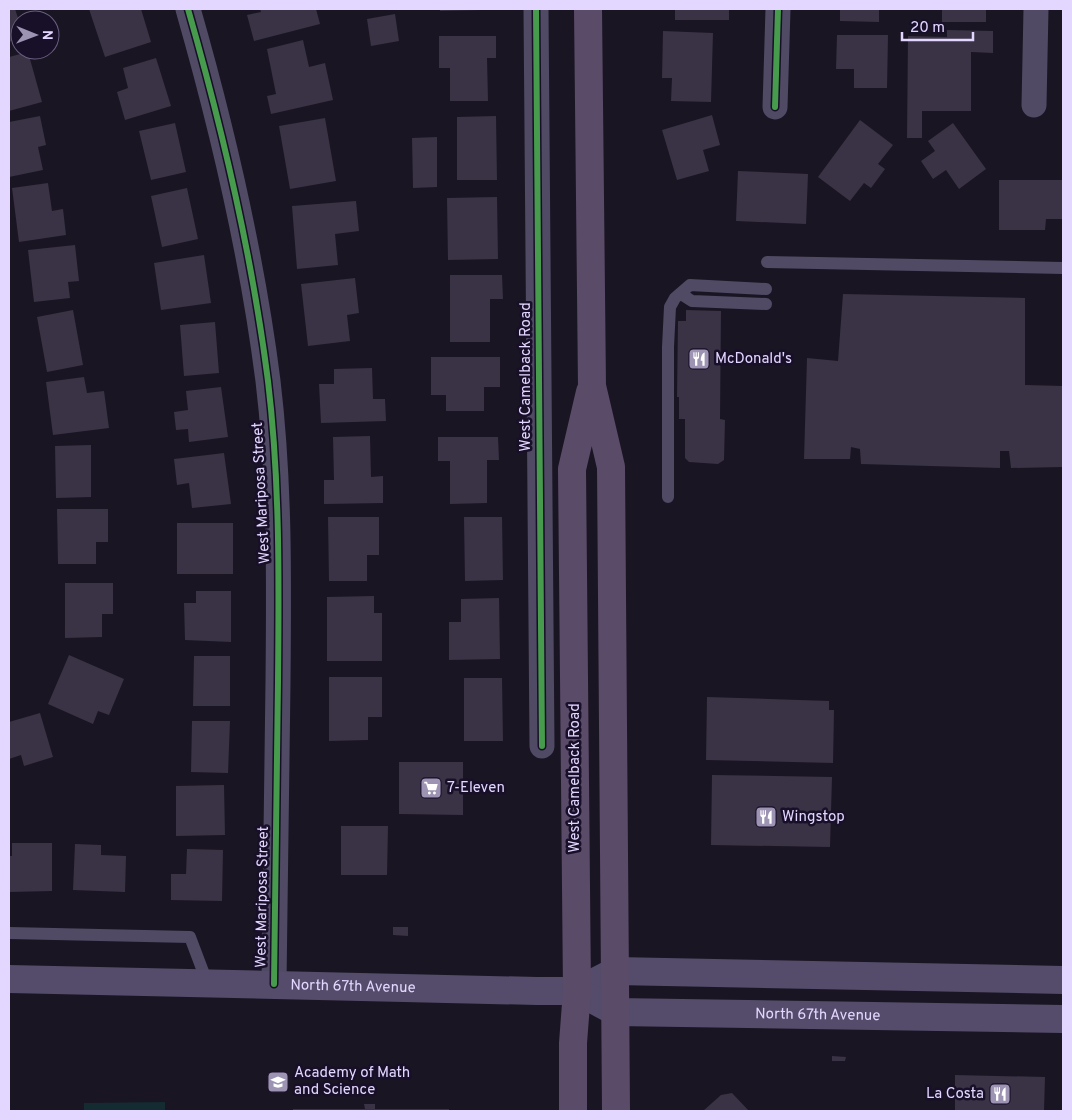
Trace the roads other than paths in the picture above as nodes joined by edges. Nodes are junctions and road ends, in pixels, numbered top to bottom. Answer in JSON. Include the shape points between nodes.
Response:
{"nodes":[{"id":1,"x":188,"y":9,"type":"edge"},
{"id":2,"x":536,"y":9,"type":"edge"},
{"id":3,"x":588,"y":9,"type":"edge"},
{"id":4,"x":778,"y":9,"type":"edge"},
{"id":5,"x":1036,"y":9,"type":"edge"},
{"id":6,"x":1034,"y":105,"type":"dead end"},
{"id":7,"x":775,"y":107,"type":"dead end"},
{"id":8,"x":767,"y":262,"type":"dead end"},
{"id":9,"x":1063,"y":268,"type":"edge"},
{"id":10,"x":766,"y":289,"type":"dead end"},
{"id":11,"x":681,"y":294,"type":"junction"},
{"id":12,"x":766,"y":304,"type":"dead end"},
{"id":13,"x":592,"y":386,"type":"junction"},
{"id":14,"x":668,"y":497,"type":"dead end"},
{"id":15,"x":574,"y":648,"type":"junction"},
{"id":16,"x":541,"y":649,"type":"junction"},
{"id":17,"x":542,"y":746,"type":"dead end"},
{"id":18,"x":9,"y":933,"type":"edge"},
{"id":19,"x":616,"y":971,"type":"junction"},
{"id":20,"x":9,"y":980,"type":"edge"},
{"id":21,"x":1063,"y":980,"type":"edge"},
{"id":22,"x":207,"y":982,"type":"junction"},
{"id":23,"x":274,"y":984,"type":"junction"},
{"id":24,"x":577,"y":991,"type":"junction"},
{"id":25,"x":616,"y":1012,"type":"junction"},
{"id":26,"x":1063,"y":1019,"type":"edge"},
{"id":27,"x":573,"y":1111,"type":"edge"},
{"id":28,"x":616,"y":1111,"type":"edge"}],
"edges":[{"from":1,"to":23,"type":"street","name":"West Mariposa Street","via":[[230,173],[252,277],[268,382],[276,482],[278,582]]},
{"from":2,"to":16,"type":"street","name":"West Camelback Road"},
{"from":3,"to":13,"type":"main road","name":"West Camelback Road"},
{"from":4,"to":7,"type":"street"},
{"from":5,"to":6,"type":"street"},
{"from":8,"to":9,"type":"lane"},
{"from":10,"to":11,"type":"lane","via":[[690,285]]},
{"from":11,"to":12,"type":"lane","via":[[692,302]]},
{"from":11,"to":14,"type":"lane","via":[[670,307]]},
{"from":13,"to":15,"type":"main road","name":"West Camelback Road","via":[[572,469]]},
{"from":13,"to":19,"type":"main road","name":"West Camelback Road","via":[[611,467]]},
{"from":15,"to":16,"type":"lane"},
{"from":15,"to":24,"type":"main road","name":"West Camelback Road"},
{"from":16,"to":17,"type":"street","name":"West Camelback Road"},
{"from":18,"to":22,"type":"lane","via":[[190,937]]},
{"from":19,"to":21,"type":"main road","name":"North 67th Avenue"},
{"from":19,"to":24,"type":"main road","name":"North 67th Avenue"},
{"from":19,"to":25,"type":"main road","name":"West Camelback Road"},
{"from":20,"to":22,"type":"main road","name":"North 67th Avenue"},
{"from":22,"to":23,"type":"main road","name":"North 67th Avenue"},
{"from":23,"to":24,"type":"main road","name":"North 67th Avenue"},
{"from":24,"to":25,"type":"main road","name":"North 67th Avenue"},
{"from":24,"to":27,"type":"main road","name":"West Camelback Road"},
{"from":25,"to":26,"type":"main road","name":"North 67th Avenue"},
{"from":25,"to":28,"type":"main road","name":"West Camelback Road"}]}
